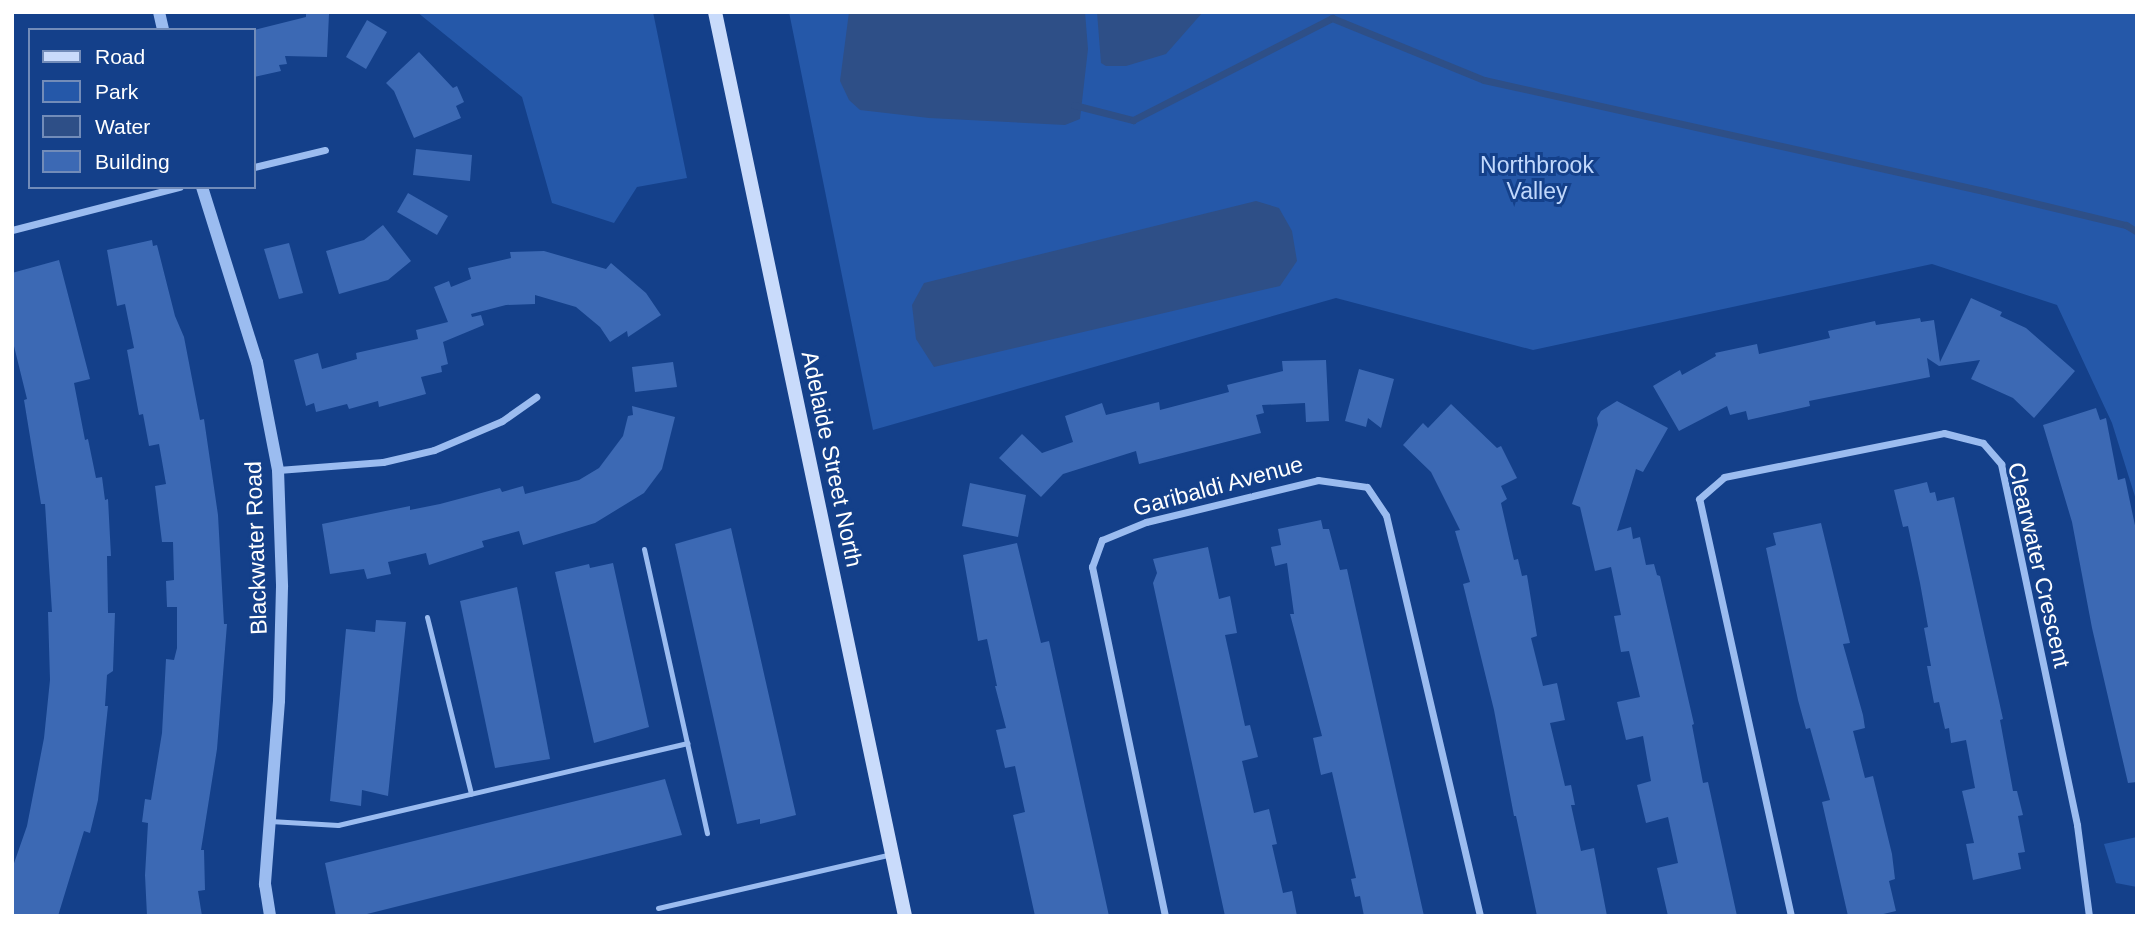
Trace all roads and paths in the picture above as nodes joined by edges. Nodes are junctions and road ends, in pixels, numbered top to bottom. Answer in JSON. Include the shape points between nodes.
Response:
{"nodes":[{"id":1,"x":715,"y":12,"type":"edge"},
{"id":2,"x":325,"y":150,"type":"dead end"},
{"id":3,"x":256,"y":167,"type":"edge"},
{"id":4,"x":172,"y":189,"type":"edge"},
{"id":5,"x":203,"y":189,"type":"edge"},
{"id":6,"x":12,"y":230,"type":"edge"},
{"id":7,"x":536,"y":397,"type":"dead end"},
{"id":8,"x":278,"y":470,"type":"junction"},
{"id":9,"x":644,"y":548,"type":"dead end"},
{"id":10,"x":427,"y":617,"type":"dead end"},
{"id":11,"x":687,"y":743,"type":"junction"},
{"id":12,"x":471,"y":794,"type":"junction"},
{"id":13,"x":270,"y":821,"type":"junction"},
{"id":14,"x":707,"y":833,"type":"dead end"},
{"id":15,"x":891,"y":854,"type":"junction"},
{"id":16,"x":658,"y":908,"type":"dead end"},
{"id":17,"x":270,"y":916,"type":"edge"},
{"id":18,"x":905,"y":916,"type":"edge"},
{"id":19,"x":1165,"y":916,"type":"edge"},
{"id":20,"x":1480,"y":916,"type":"edge"},
{"id":21,"x":1791,"y":916,"type":"edge"},
{"id":22,"x":2089,"y":916,"type":"edge"}],
"edges":[{"from":1,"to":15,"type":"main road","name":"Adelaide Street North"},
{"from":2,"to":3,"type":"street"},
{"from":4,"to":6,"type":"street"},
{"from":5,"to":8,"type":"street","name":"Blackwater Road","via":[[257,362]]},
{"from":7,"to":8,"type":"street","via":[[502,421],[434,450],[383,462]]},
{"from":8,"to":13,"type":"street","name":"Blackwater Road","via":[[279,701]]},
{"from":9,"to":11,"type":"lane"},
{"from":10,"to":12,"type":"lane"},
{"from":11,"to":12,"type":"lane"},
{"from":11,"to":14,"type":"lane"},
{"from":12,"to":13,"type":"lane","via":[[338,825]]},
{"from":13,"to":17,"type":"street","name":"Blackwater Road","via":[[265,884]]},
{"from":15,"to":16,"type":"lane"},
{"from":15,"to":18,"type":"main road","name":"Adelaide Street North"},
{"from":19,"to":20,"type":"street","name":"Garibaldi Avenue","via":[[1092,567],[1102,540],[1146,522],[1318,480],[1367,487],[1386,515]]},
{"from":21,"to":22,"type":"street","name":"Clearwater Crescent","via":[[1699,499],[1724,477],[1944,433],[1983,443],[2001,464],[2077,825]]}]}
